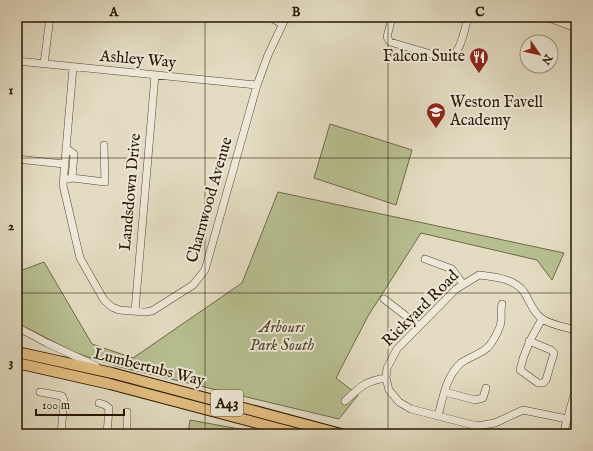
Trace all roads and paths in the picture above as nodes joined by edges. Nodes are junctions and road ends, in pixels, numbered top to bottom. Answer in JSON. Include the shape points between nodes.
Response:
{"nodes":[{"id":1,"x":50,"y":17,"type":"edge"},
{"id":2,"x":270,"y":17,"type":"edge"},
{"id":3,"x":392,"y":17,"type":"edge"},
{"id":4,"x":468,"y":17,"type":"edge"},
{"id":5,"x":546,"y":17,"type":"edge"},
{"id":6,"x":284,"y":20,"type":"edge"},
{"id":7,"x":576,"y":28,"type":"edge"},
{"id":8,"x":17,"y":61,"type":"edge"},
{"id":9,"x":44,"y":64,"type":"junction"},
{"id":10,"x":73,"y":67,"type":"junction"},
{"id":11,"x":155,"y":75,"type":"junction"},
{"id":12,"x":257,"y":85,"type":"junction"},
{"id":13,"x":104,"y":145,"type":"dead end"},
{"id":14,"x":66,"y":148,"type":"junction"},
{"id":15,"x":17,"y":159,"type":"edge"},
{"id":16,"x":64,"y":164,"type":"junction"},
{"id":17,"x":72,"y":178,"type":"junction"},
{"id":18,"x":63,"y":180,"type":"junction"},
{"id":19,"x":425,"y":259,"type":"dead end"},
{"id":20,"x":462,"y":284,"type":"junction"},
{"id":21,"x":384,"y":299,"type":"dead end"},
{"id":22,"x":502,"y":304,"type":"dead end"},
{"id":23,"x":135,"y":312,"type":"junction"},
{"id":24,"x":542,"y":319,"type":"junction"},
{"id":25,"x":419,"y":326,"type":"junction"},
{"id":26,"x":17,"y":327,"type":"edge"},
{"id":27,"x":576,"y":330,"type":"edge"},
{"id":28,"x":529,"y":341,"type":"junction"},
{"id":29,"x":17,"y":352,"type":"edge"},
{"id":30,"x":17,"y":363,"type":"edge"},
{"id":31,"x":112,"y":373,"type":"junction"},
{"id":32,"x":386,"y":378,"type":"junction"},
{"id":33,"x":486,"y":388,"type":"dead end"},
{"id":34,"x":576,"y":388,"type":"edge"},
{"id":35,"x":40,"y":392,"type":"dead end"},
{"id":36,"x":445,"y":392,"type":"junction"},
{"id":37,"x":345,"y":401,"type":"dead end"},
{"id":38,"x":99,"y":404,"type":"dead end"},
{"id":39,"x":127,"y":412,"type":"dead end"},
{"id":40,"x":438,"y":416,"type":"junction"},
{"id":41,"x":567,"y":419,"type":"junction"},
{"id":42,"x":61,"y":434,"type":"edge"},
{"id":43,"x":91,"y":434,"type":"edge"},
{"id":44,"x":106,"y":434,"type":"edge"},
{"id":45,"x":127,"y":434,"type":"edge"},
{"id":46,"x":299,"y":434,"type":"edge"},
{"id":47,"x":341,"y":434,"type":"edge"},
{"id":48,"x":563,"y":434,"type":"edge"}],
"edges":[{"from":1,"to":9,"type":"street"},
{"from":2,"to":6,"type":"street"},
{"from":3,"to":4,"type":"street","via":[[387,37],[390,42],[448,59],[454,58],[458,52]]},
{"from":5,"to":7,"type":"street"},
{"from":6,"to":12,"type":"street","name":"Charnwood Avenue"},
{"from":8,"to":9,"type":"street","name":"Ashley Way"},
{"from":9,"to":10,"type":"street","name":"Ashley Way"},
{"from":10,"to":11,"type":"street","name":"Ashley Way"},
{"from":10,"to":14,"type":"street","name":"Charnwood Avenue"},
{"from":11,"to":12,"type":"street","name":"Ashley Way"},
{"from":11,"to":23,"type":"street","name":"Landsdown Drive"},
{"from":12,"to":23,"type":"street","name":"Charnwood Avenue","via":[[203,274],[193,285],[157,309]]},
{"from":13,"to":17,"type":"street","via":[[105,182]]},
{"from":14,"to":16,"type":"street","name":"Charnwood Avenue"},
{"from":14,"to":17,"type":"street","name":"Charnwood Avenue","via":[[74,154]]},
{"from":15,"to":16,"type":"street"},
{"from":16,"to":18,"type":"street","name":"Charnwood Avenue"},
{"from":17,"to":18,"type":"street"},
{"from":18,"to":23,"type":"street","name":"Charnwood Avenue","via":[[83,265],[106,302],[115,308]]},
{"from":19,"to":20,"type":"street","via":[[452,269]]},
{"from":20,"to":24,"type":"street","name":"Rickyard Road","via":[[479,275],[500,278],[516,284],[524,292],[535,313]]},
{"from":20,"to":25,"type":"street","name":"Rickyard Road"},
{"from":21,"to":25,"type":"street"},
{"from":22,"to":36,"type":"street","via":[[501,323],[489,346],[452,372]]},
{"from":24,"to":27,"type":"street"},
{"from":24,"to":28,"type":"street"},
{"from":25,"to":32,"type":"street","name":"Rickyard Road","via":[[391,358]]},
{"from":26,"to":31,"type":"street"},
{"from":28,"to":28,"type":"street","via":[[520,370],[542,383],[546,380],[554,353]]},
{"from":29,"to":31,"type":"highway","name":"Lumbertubs Way","number":"A43"},
{"from":30,"to":46,"type":"highway","name":"Lumbertubs Way","number":"A43","via":[[110,384]]},
{"from":31,"to":47,"type":"highway","name":"Lumbertubs Way","number":"A43"},
{"from":32,"to":37,"type":"street","via":[[370,380]]},
{"from":32,"to":40,"type":"street","via":[[390,390],[399,402],[411,409]]},
{"from":33,"to":36,"type":"street","via":[[483,398],[475,400]]},
{"from":34,"to":41,"type":"street"},
{"from":35,"to":42,"type":"street","via":[[62,396],[64,400]]},
{"from":36,"to":40,"type":"street"},
{"from":38,"to":44,"type":"street","via":[[109,408]]},
{"from":39,"to":45,"type":"street"},
{"from":40,"to":41,"type":"street","via":[[477,426],[492,424],[523,410]]},
{"from":41,"to":48,"type":"street"},
{"from":43,"to":44,"type":"street"}]}
